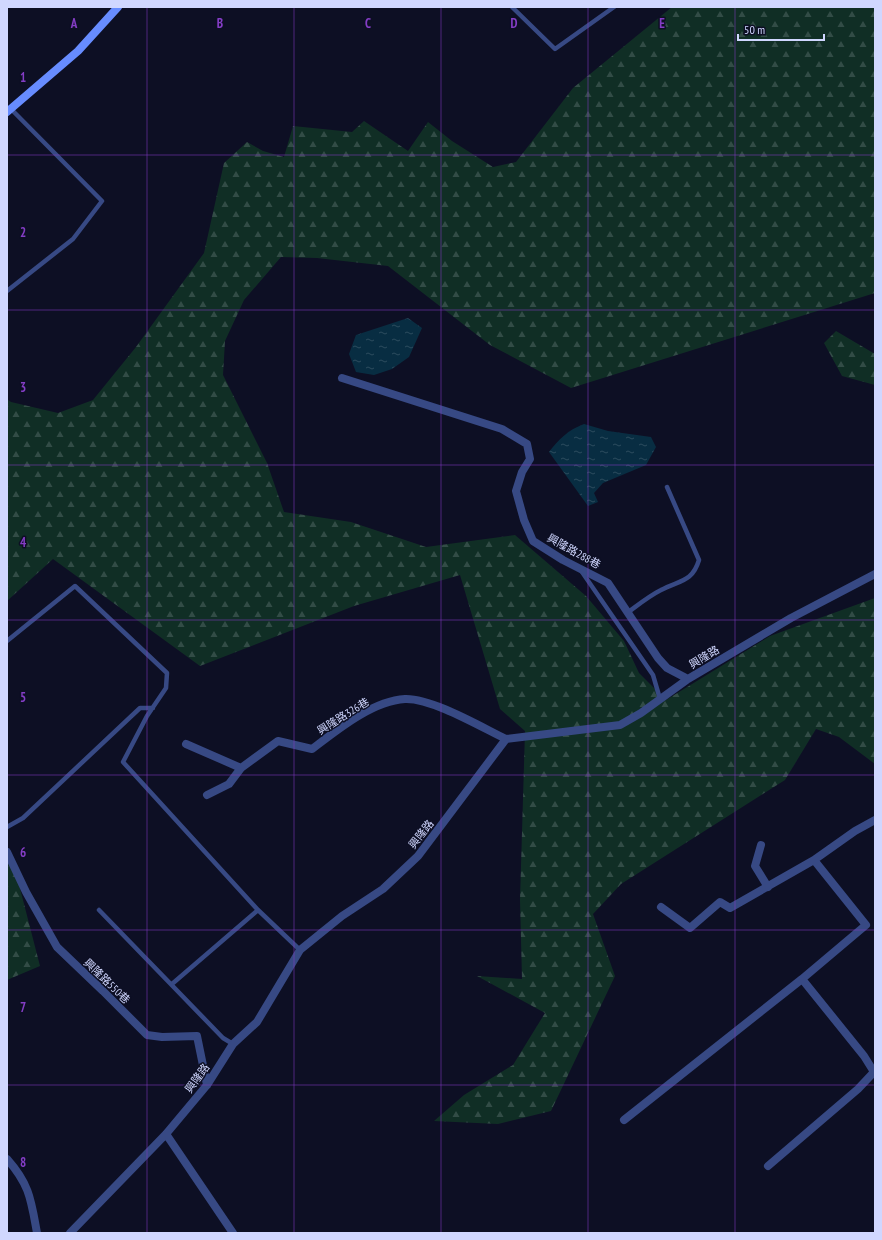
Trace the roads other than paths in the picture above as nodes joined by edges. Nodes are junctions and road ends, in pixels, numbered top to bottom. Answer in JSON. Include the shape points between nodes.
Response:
{"nodes":[{"id":1,"x":118,"y":7,"type":"edge"},
{"id":2,"x":512,"y":7,"type":"edge"},
{"id":3,"x":614,"y":7,"type":"edge"},
{"id":4,"x":9,"y":111,"type":"edge"},
{"id":5,"x":7,"y":291,"type":"edge"},
{"id":6,"x":342,"y":378,"type":"dead end"},
{"id":7,"x":667,"y":486,"type":"dead end"},
{"id":8,"x":580,"y":568,"type":"junction"},
{"id":9,"x":874,"y":575,"type":"edge"},
{"id":10,"x":627,"y":613,"type":"junction"},
{"id":11,"x":7,"y":641,"type":"edge"},
{"id":12,"x":688,"y":679,"type":"junction"},
{"id":13,"x":660,"y":699,"type":"junction"},
{"id":14,"x":153,"y":708,"type":"junction"},
{"id":15,"x":506,"y":739,"type":"junction"},
{"id":16,"x":186,"y":744,"type":"dead end"},
{"id":17,"x":240,"y":768,"type":"junction"},
{"id":18,"x":207,"y":795,"type":"dead end"},
{"id":19,"x":875,"y":820,"type":"edge"},
{"id":20,"x":7,"y":827,"type":"edge"},
{"id":21,"x":761,"y":845,"type":"dead end"},
{"id":22,"x":7,"y":852,"type":"edge"},
{"id":23,"x":814,"y":860,"type":"junction"},
{"id":24,"x":768,"y":887,"type":"junction"},
{"id":25,"x":660,"y":907,"type":"dead end"},
{"id":26,"x":99,"y":910,"type":"dead end"},
{"id":27,"x":258,"y":910,"type":"junction"},
{"id":28,"x":300,"y":950,"type":"junction"},
{"id":29,"x":802,"y":979,"type":"junction"},
{"id":30,"x":172,"y":984,"type":"junction"},
{"id":31,"x":233,"y":1044,"type":"junction"},
{"id":32,"x":207,"y":1085,"type":"junction"},
{"id":33,"x":624,"y":1120,"type":"dead end"},
{"id":34,"x":166,"y":1134,"type":"junction"},
{"id":35,"x":7,"y":1159,"type":"edge"},
{"id":36,"x":768,"y":1166,"type":"dead end"},
{"id":37,"x":37,"y":1233,"type":"edge"},
{"id":38,"x":70,"y":1233,"type":"edge"},
{"id":39,"x":233,"y":1233,"type":"edge"}],
"edges":[{"from":1,"to":4,"type":"street","via":[[78,51]]},
{"from":2,"to":3,"type":"lane","via":[[555,49]]},
{"from":4,"to":5,"type":"lane","via":[[102,201],[73,239]]},
{"from":6,"to":8,"type":"street","name":"興隆路288巷","via":[[502,429],[527,444],[530,459],[522,472],[516,491],[524,520],[533,541]]},
{"from":7,"to":10,"type":"lane","via":[[698,560],[696,571],[681,582],[662,589]]},
{"from":8,"to":10,"type":"street","name":"興隆路288巷","via":[[608,583]]},
{"from":8,"to":13,"type":"lane","via":[[653,675]]},
{"from":9,"to":12,"type":"street","name":"興隆路","via":[[791,618]]},
{"from":10,"to":12,"type":"street","name":"興隆路288巷","via":[[667,668]]},
{"from":11,"to":14,"type":"lane","via":[[75,586],[167,673],[166,688]]},
{"from":12,"to":13,"type":"street","name":"興隆路"},
{"from":13,"to":15,"type":"street","name":"興隆路","via":[[620,725]]},
{"from":14,"to":20,"type":"lane","via":[[140,708],[23,818]]},
{"from":14,"to":27,"type":"lane","via":[[123,762]]},
{"from":15,"to":17,"type":"street","name":"興隆路326巷","via":[[436,706],[405,699],[377,706],[345,724],[312,749],[278,741]]},
{"from":15,"to":28,"type":"street","name":"興隆路","via":[[418,856],[383,889],[342,916]]},
{"from":16,"to":17,"type":"street"},
{"from":17,"to":18,"type":"street","name":"興隆路326巷","via":[[229,784]]},
{"from":19,"to":23,"type":"street"},
{"from":21,"to":24,"type":"street","via":[[755,866]]},
{"from":22,"to":32,"type":"street","name":"興隆路550巷","via":[[57,947],[147,1035],[197,1036]]},
{"from":23,"to":24,"type":"street"},
{"from":23,"to":29,"type":"street","via":[[866,925]]},
{"from":24,"to":25,"type":"street","via":[[730,908],[720,902],[690,928]]},
{"from":26,"to":30,"type":"lane"},
{"from":27,"to":28,"type":"lane"},
{"from":27,"to":30,"type":"lane"},
{"from":28,"to":31,"type":"street","name":"興隆路","via":[[257,1022]]},
{"from":29,"to":33,"type":"street"},
{"from":29,"to":36,"type":"street","via":[[874,1072]]},
{"from":30,"to":31,"type":"lane","via":[[223,1038]]},
{"from":31,"to":32,"type":"street","name":"興隆路"},
{"from":32,"to":34,"type":"street","name":"興隆路"},
{"from":34,"to":38,"type":"street","name":"興隆路"},
{"from":34,"to":39,"type":"street"},
{"from":35,"to":37,"type":"street","via":[[21,1174],[30,1196]]}]}
